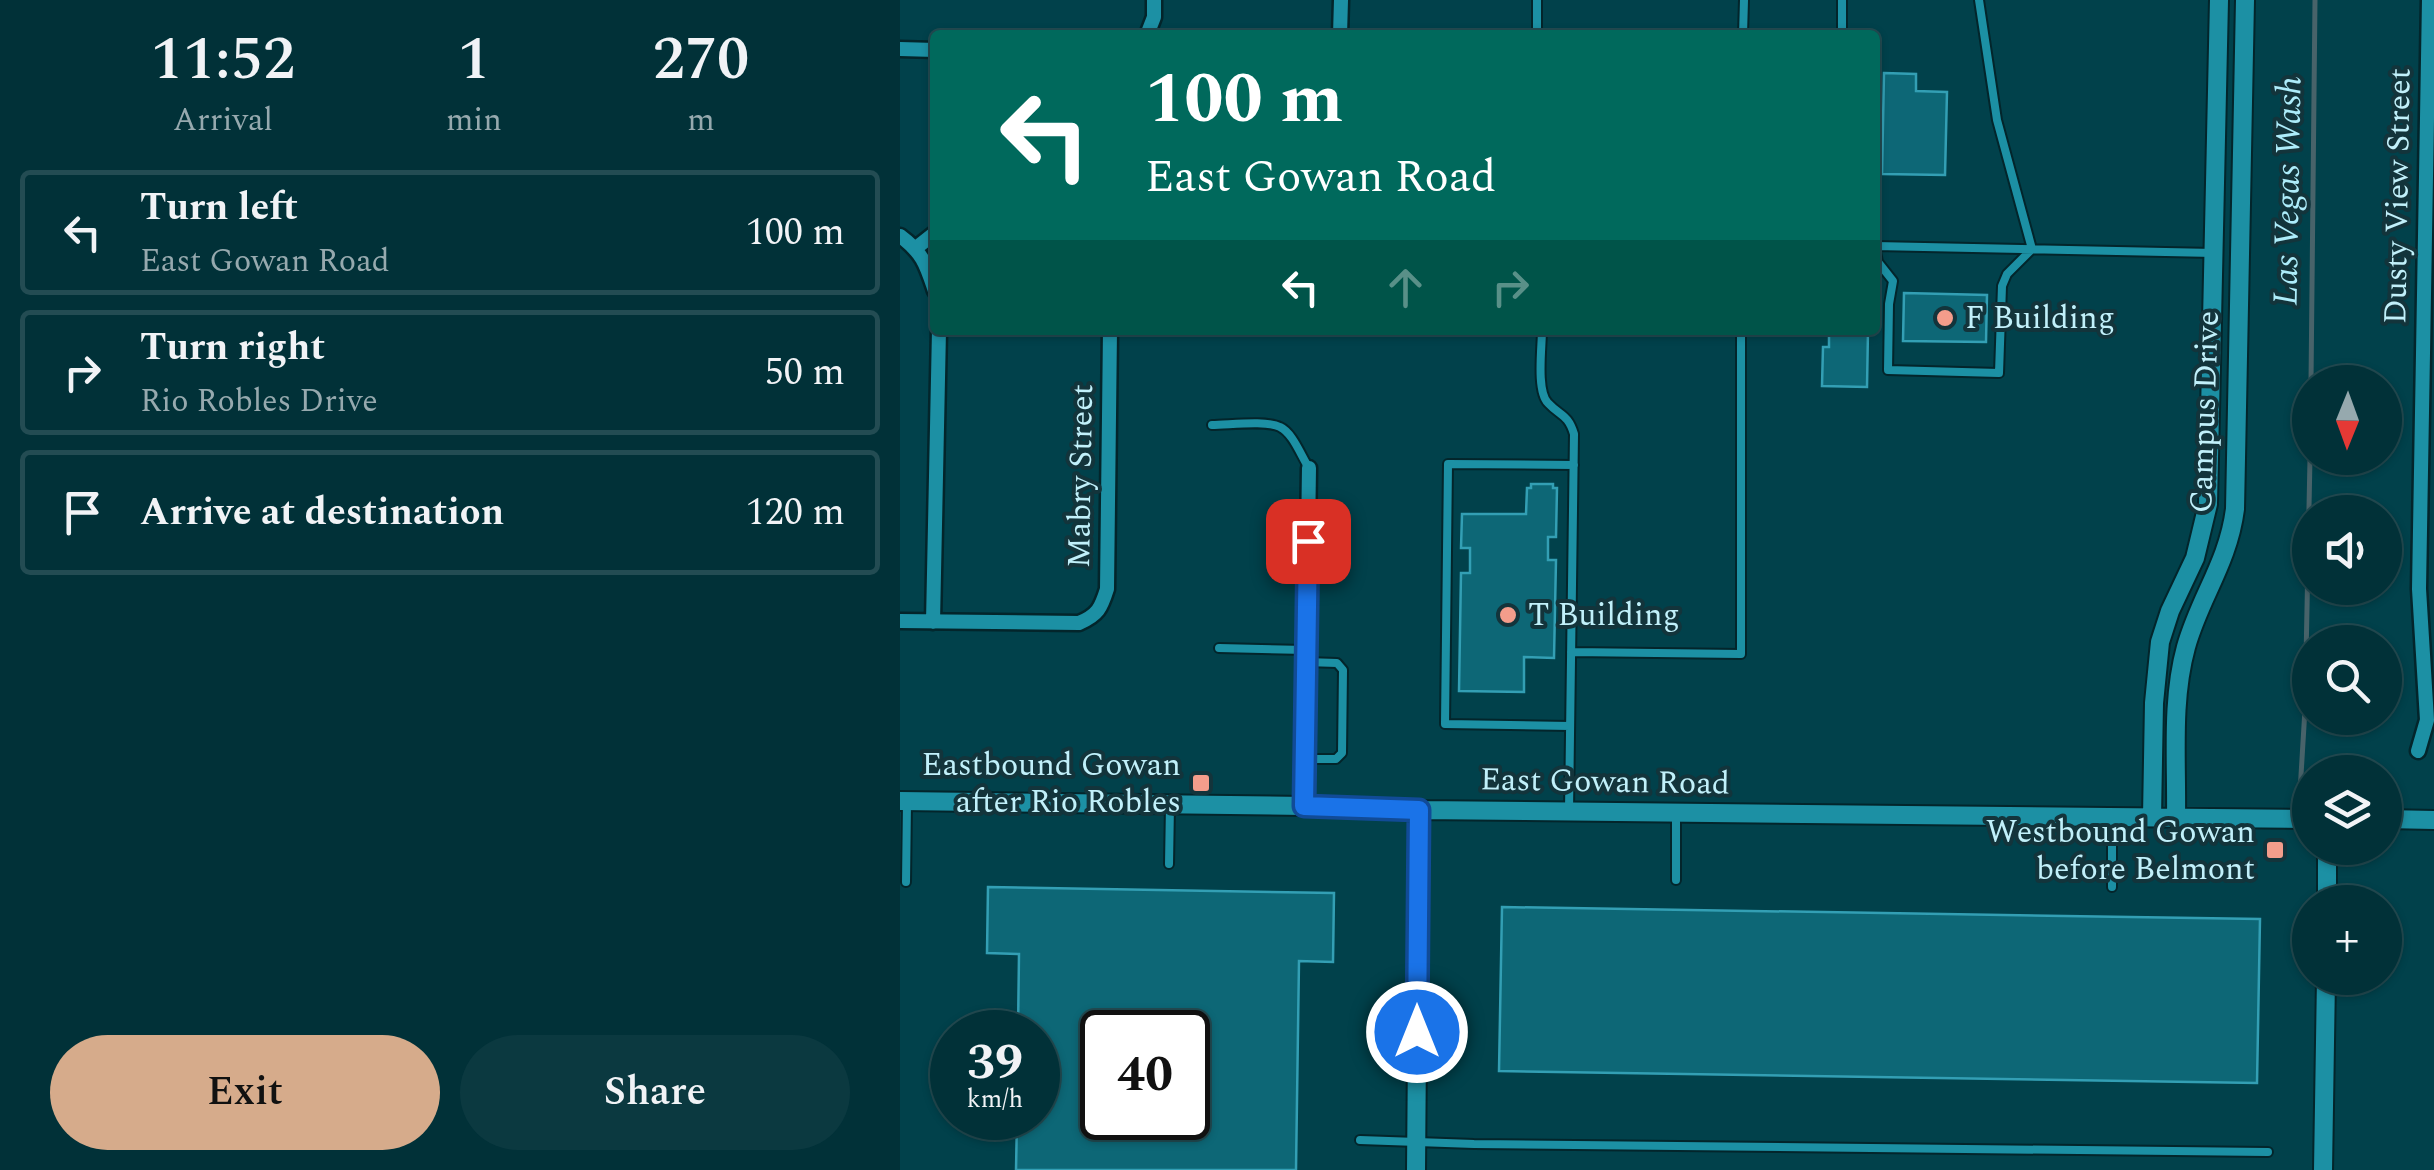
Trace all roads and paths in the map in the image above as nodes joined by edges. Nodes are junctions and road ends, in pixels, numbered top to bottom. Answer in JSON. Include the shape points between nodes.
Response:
{"nodes":[{"id":1,"x":1154,"y":0,"type":"edge"},
{"id":2,"x":1341,"y":0,"type":"edge"},
{"id":3,"x":1537,"y":0,"type":"edge"},
{"id":4,"x":1744,"y":0,"type":"edge"},
{"id":5,"x":1842,"y":0,"type":"edge"},
{"id":6,"x":1979,"y":0,"type":"edge"},
{"id":7,"x":2219,"y":0,"type":"edge"},
{"id":8,"x":2245,"y":0,"type":"edge"},
{"id":9,"x":2429,"y":0,"type":"edge"},
{"id":10,"x":1149,"y":30,"type":"edge"},
{"id":11,"x":1340,"y":30,"type":"edge"},
{"id":12,"x":1538,"y":30,"type":"edge"},
{"id":13,"x":1743,"y":30,"type":"edge"},
{"id":14,"x":1842,"y":30,"type":"edge"},
{"id":15,"x":900,"y":49,"type":"edge"},
{"id":16,"x":930,"y":50,"type":"edge"},
{"id":17,"x":2430,"y":158,"type":"edge"},
{"id":18,"x":900,"y":236,"type":"edge"},
{"id":19,"x":930,"y":237,"type":"edge"},
{"id":20,"x":1880,"y":247,"type":"edge"},
{"id":21,"x":916,"y":248,"type":"junction"},
{"id":22,"x":2032,"y":249,"type":"junction"},
{"id":23,"x":2214,"y":253,"type":"junction"},
{"id":24,"x":2240,"y":254,"type":"junction"},
{"id":25,"x":1880,"y":265,"type":"edge"},
{"id":26,"x":930,"y":276,"type":"edge"},
{"id":27,"x":2429,"y":332,"type":"edge"},
{"id":28,"x":938,"y":335,"type":"edge"},
{"id":29,"x":1110,"y":335,"type":"edge"},
{"id":30,"x":1542,"y":335,"type":"edge"},
{"id":31,"x":1741,"y":335,"type":"edge"},
{"id":32,"x":1212,"y":425,"type":"dead end"},
{"id":33,"x":1574,"y":465,"type":"junction"},
{"id":34,"x":1309,"y":468,"type":"joint"},
{"id":35,"x":2427,"y":513,"type":"edge"},
{"id":36,"x":900,"y":622,"type":"edge"},
{"id":37,"x":933,"y":622,"type":"junction"},
{"id":38,"x":1220,"y":648,"type":"dead end"},
{"id":39,"x":1571,"y":652,"type":"junction"},
{"id":40,"x":1306,"y":656,"type":"junction"},
{"id":41,"x":1570,"y":726,"type":"junction"},
{"id":42,"x":2418,"y":752,"type":"dead end"},
{"id":43,"x":1305,"y":759,"type":"junction"},
{"id":44,"x":904,"y":801,"type":"edge"},
{"id":45,"x":1170,"y":804,"type":"junction"},
{"id":46,"x":1304,"y":806,"type":"junction"},
{"id":47,"x":1419,"y":810,"type":"junction"},
{"id":48,"x":1569,"y":811,"type":"junction"},
{"id":49,"x":1676,"y":812,"type":"junction"},
{"id":50,"x":2112,"y":816,"type":"junction"},
{"id":51,"x":2152,"y":817,"type":"junction"},
{"id":52,"x":2176,"y":817,"type":"junction"},
{"id":53,"x":2292,"y":819,"type":"edge"},
{"id":54,"x":2402,"y":820,"type":"edge"},
{"id":55,"x":2434,"y":820,"type":"edge"},
{"id":56,"x":1169,"y":864,"type":"dead end"},
{"id":57,"x":1676,"y":880,"type":"dead end"},
{"id":58,"x":906,"y":882,"type":"dead end"},
{"id":59,"x":2112,"y":887,"type":"dead end"},
{"id":60,"x":2326,"y":995,"type":"edge"},
{"id":61,"x":1360,"y":1140,"type":"dead end"},
{"id":62,"x":1416,"y":1144,"type":"junction"},
{"id":63,"x":2268,"y":1152,"type":"dead end"},
{"id":64,"x":1416,"y":1170,"type":"edge"},
{"id":65,"x":2323,"y":1170,"type":"edge"}],
"edges":[{"from":1,"to":10,"type":"street"},
{"from":2,"to":11,"type":"street"},
{"from":3,"to":12,"type":"lane"},
{"from":4,"to":13,"type":"lane"},
{"from":5,"to":14,"type":"lane"},
{"from":6,"to":22,"type":"lane","via":[[1997,120]]},
{"from":7,"to":23,"type":"street","name":"Campus Drive"},
{"from":8,"to":24,"type":"street","name":"Campus Drive"},
{"from":9,"to":17,"type":"street","name":"Dusty View Street"},
{"from":15,"to":16,"type":"street"},
{"from":17,"to":27,"type":"street","name":"Dusty View Street"},
{"from":18,"to":21,"type":"street"},
{"from":19,"to":21,"type":"street"},
{"from":20,"to":22,"type":"lane"},
{"from":21,"to":26,"type":"street"},
{"from":22,"to":23,"type":"lane"},
{"from":22,"to":25,"type":"lane","via":[[2002,286],[2000,373],[1888,370],[1893,282]]},
{"from":23,"to":24,"type":"street"},
{"from":23,"to":51,"type":"street","name":"Campus Drive","via":[[2208,504],[2200,546],[2170,611],[2158,657]]},
{"from":24,"to":52,"type":"street","name":"Campus Drive","via":[[2235,509],[2222,562],[2182,662]]},
{"from":27,"to":35,"type":"street","name":"Dusty View Street"},
{"from":28,"to":37,"type":"street"},
{"from":29,"to":37,"type":"street","name":"Mabry Street","via":[[1107,589],[1101,606],[1079,623]]},
{"from":30,"to":33,"type":"lane","via":[[1542,394],[1571,425]]},
{"from":31,"to":39,"type":"lane","via":[[1741,654]]},
{"from":32,"to":34,"type":"lane","via":[[1280,427]]},
{"from":33,"to":39,"type":"lane"},
{"from":33,"to":41,"type":"lane","via":[[1448,464],[1445,724]]},
{"from":34,"to":40,"type":"street"},
{"from":35,"to":42,"type":"street","name":"Dusty View Street","via":[[2418,589],[2427,720]]},
{"from":36,"to":37,"type":"street"},
{"from":38,"to":40,"type":"lane"},
{"from":39,"to":41,"type":"lane"},
{"from":40,"to":43,"type":"street"},
{"from":40,"to":43,"type":"lane","via":[[1343,670],[1342,753]]},
{"from":41,"to":48,"type":"lane"},
{"from":43,"to":46,"type":"street"},
{"from":44,"to":45,"type":"street","name":"East Gowan Road"},
{"from":44,"to":58,"type":"lane"},
{"from":45,"to":46,"type":"street","name":"East Gowan Road"},
{"from":45,"to":56,"type":"lane"},
{"from":46,"to":47,"type":"street","name":"East Gowan Road"},
{"from":47,"to":48,"type":"street","name":"East Gowan Road"},
{"from":47,"to":62,"type":"street"},
{"from":48,"to":49,"type":"street","name":"East Gowan Road"},
{"from":49,"to":50,"type":"street","name":"East Gowan Road"},
{"from":49,"to":57,"type":"lane"},
{"from":50,"to":51,"type":"street","name":"East Gowan Road"},
{"from":50,"to":59,"type":"lane"},
{"from":51,"to":52,"type":"street","name":"East Gowan Road"},
{"from":52,"to":53,"type":"street","name":"East Gowan Road"},
{"from":54,"to":55,"type":"street"},
{"from":60,"to":65,"type":"street"},
{"from":61,"to":62,"type":"lane"},
{"from":62,"to":63,"type":"lane"},
{"from":62,"to":64,"type":"street"}]}
